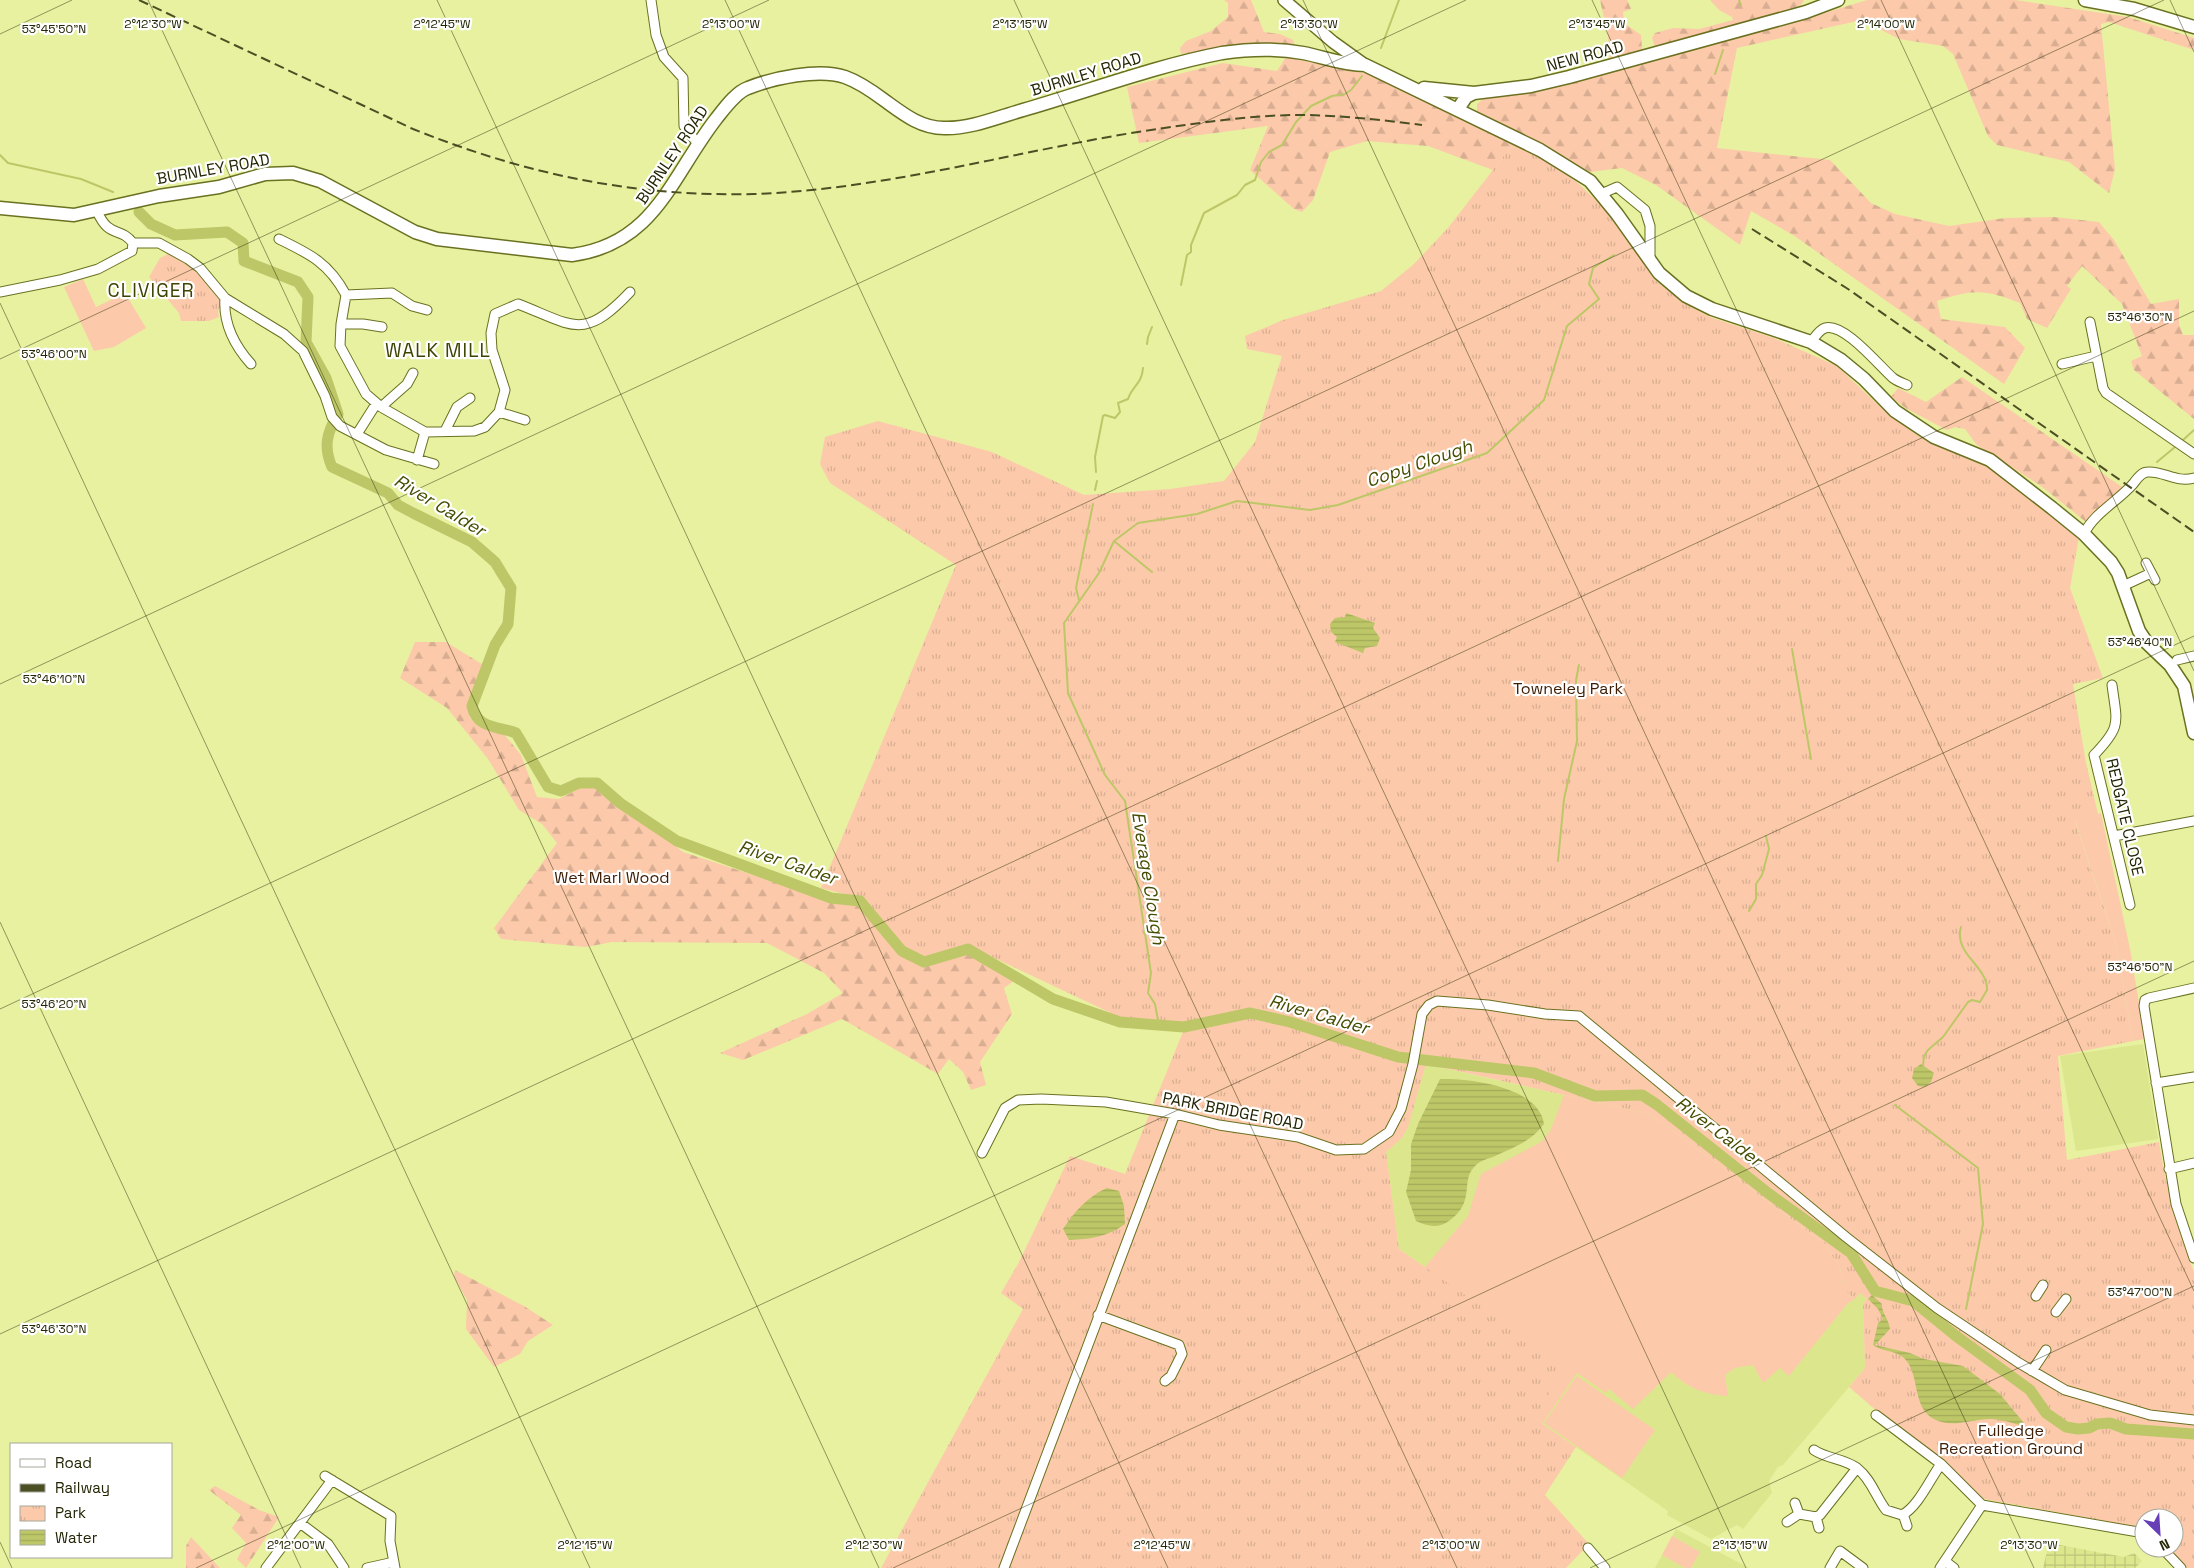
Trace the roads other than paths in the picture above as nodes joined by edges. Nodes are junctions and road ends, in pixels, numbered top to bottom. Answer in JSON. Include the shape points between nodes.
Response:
{"nodes":[{"id":1,"x":651,"y":0,"type":"edge"},
{"id":2,"x":1284,"y":0,"type":"edge"},
{"id":3,"x":1838,"y":0,"type":"edge"},
{"id":4,"x":2085,"y":0,"type":"edge"},
{"id":5,"x":2194,"y":27,"type":"edge"},
{"id":6,"x":1365,"y":65,"type":"junction"},
{"id":7,"x":1412,"y":86,"type":"junction"},
{"id":8,"x":1474,"y":93,"type":"junction"},
{"id":9,"x":1458,"y":108,"type":"junction"},
{"id":10,"x":698,"y":144,"type":"junction"},
{"id":11,"x":1601,"y":194,"type":"junction"},
{"id":12,"x":0,"y":208,"type":"edge"},
{"id":13,"x":97,"y":211,"type":"junction"},
{"id":14,"x":279,"y":239,"type":"dead end"},
{"id":15,"x":133,"y":243,"type":"junction"},
{"id":16,"x":1650,"y":262,"type":"junction"},
{"id":17,"x":0,"y":292,"type":"edge"},
{"id":18,"x":630,"y":292,"type":"dead end"},
{"id":19,"x":346,"y":295,"type":"junction"},
{"id":20,"x":225,"y":298,"type":"junction"},
{"id":21,"x":427,"y":310,"type":"dead end"},
{"id":22,"x":2090,"y":322,"type":"dead end"},
{"id":23,"x":341,"y":324,"type":"junction"},
{"id":24,"x":382,"y":327,"type":"dead end"},
{"id":25,"x":1811,"y":342,"type":"junction"},
{"id":26,"x":2096,"y":356,"type":"junction"},
{"id":27,"x":251,"y":364,"type":"dead end"},
{"id":28,"x":2062,"y":364,"type":"dead end"},
{"id":29,"x":413,"y":374,"type":"dead end"},
{"id":30,"x":1907,"y":385,"type":"dead end"},
{"id":31,"x":470,"y":398,"type":"dead end"},
{"id":32,"x":378,"y":405,"type":"junction"},
{"id":33,"x":499,"y":412,"type":"junction"},
{"id":34,"x":525,"y":420,"type":"dead end"},
{"id":35,"x":445,"y":431,"type":"junction"},
{"id":36,"x":425,"y":432,"type":"junction"},
{"id":37,"x":357,"y":434,"type":"junction"},
{"id":38,"x":2194,"y":454,"type":"edge"},
{"id":39,"x":417,"y":460,"type":"junction"},
{"id":40,"x":434,"y":464,"type":"dead end"},
{"id":41,"x":2194,"y":478,"type":"edge"},
{"id":42,"x":2084,"y":534,"type":"junction"},
{"id":43,"x":2146,"y":563,"type":"dead end"},
{"id":44,"x":2123,"y":586,"type":"junction"},
{"id":45,"x":2194,"y":656,"type":"edge"},
{"id":46,"x":2177,"y":660,"type":"dead end"},
{"id":47,"x":2112,"y":685,"type":"dead end"},
{"id":48,"x":2194,"y":733,"type":"edge"},
{"id":49,"x":2194,"y":821,"type":"edge"},
{"id":50,"x":2114,"y":836,"type":"junction"},
{"id":51,"x":2130,"y":905,"type":"dead end"},
{"id":52,"x":2194,"y":988,"type":"edge"},
{"id":53,"x":2194,"y":1077,"type":"edge"},
{"id":54,"x":2156,"y":1083,"type":"junction"},
{"id":55,"x":1175,"y":1114,"type":"junction"},
{"id":56,"x":982,"y":1153,"type":"dead end"},
{"id":57,"x":2194,"y":1163,"type":"edge"},
{"id":58,"x":2169,"y":1169,"type":"junction"},
{"id":59,"x":2194,"y":1258,"type":"edge"},
{"id":60,"x":2043,"y":1285,"type":"dead end"},
{"id":61,"x":2036,"y":1296,"type":"dead end"},
{"id":62,"x":2066,"y":1299,"type":"dead end"},
{"id":63,"x":2056,"y":1312,"type":"dead end"},
{"id":64,"x":1098,"y":1315,"type":"junction"},
{"id":65,"x":2046,"y":1350,"type":"dead end"},
{"id":66,"x":2032,"y":1371,"type":"junction"},
{"id":67,"x":1166,"y":1380,"type":"dead end"},
{"id":68,"x":1876,"y":1415,"type":"dead end"},
{"id":69,"x":2194,"y":1420,"type":"edge"},
{"id":70,"x":1814,"y":1450,"type":"dead end"},
{"id":71,"x":1941,"y":1464,"type":"junction"},
{"id":72,"x":1857,"y":1468,"type":"junction"},
{"id":73,"x":1796,"y":1503,"type":"dead end"},
{"id":74,"x":1982,"y":1504,"type":"junction"},
{"id":75,"x":1799,"y":1514,"type":"junction"},
{"id":76,"x":1903,"y":1514,"type":"junction"},
{"id":77,"x":1816,"y":1517,"type":"junction"},
{"id":78,"x":1787,"y":1522,"type":"dead end"},
{"id":79,"x":300,"y":1523,"type":"junction"},
{"id":80,"x":1906,"y":1526,"type":"dead end"},
{"id":81,"x":1819,"y":1528,"type":"dead end"},
{"id":82,"x":2134,"y":1531,"type":"edge"},
{"id":83,"x":1588,"y":1548,"type":"dead end"},
{"id":84,"x":394,"y":1565,"type":"edge"},
{"id":85,"x":1942,"y":1565,"type":"edge"},
{"id":86,"x":266,"y":1568,"type":"edge"},
{"id":87,"x":344,"y":1568,"type":"edge"},
{"id":88,"x":368,"y":1568,"type":"edge"},
{"id":89,"x":1004,"y":1568,"type":"edge"},
{"id":90,"x":1605,"y":1568,"type":"edge"},
{"id":91,"x":1830,"y":1568,"type":"edge"},
{"id":92,"x":1863,"y":1568,"type":"edge"},
{"id":93,"x":1954,"y":1568,"type":"edge"}],
"edges":[{"from":1,"to":10,"type":"street","via":[[656,35],[664,56],[683,78],[684,126]]},
{"from":2,"to":6,"type":"main road"},
{"from":3,"to":8,"type":"highway","name":"NEW ROAD","via":[[1806,12],[1569,78]]},
{"from":4,"to":5,"type":"highway"},
{"from":6,"to":7,"type":"highway","name":"BURNLEY ROAD"},
{"from":6,"to":10,"type":"highway","name":"BURNLEY ROAD","via":[[1350,65],[1288,51],[1229,52],[1140,74],[976,123],[943,128],[906,117],[843,76],[826,74],[784,78],[745,89],[722,110]]},
{"from":7,"to":8,"type":"highway","name":"NEW ROAD"},
{"from":7,"to":9,"type":"highway","name":"BURNLEY ROAD"},
{"from":8,"to":9,"type":"highway","via":[[1466,97]]},
{"from":9,"to":11,"type":"highway","name":"BURNLEY ROAD","via":[[1540,150],[1590,181]]},
{"from":10,"to":13,"type":"highway","name":"BURNLEY ROAD","via":[[666,197],[648,219],[613,244],[572,255],[437,239],[415,232],[320,181],[294,173],[265,174],[219,187],[159,196]]},
{"from":11,"to":16,"type":"highway","name":"BURNLEY ROAD"},
{"from":11,"to":16,"type":"street","via":[[1617,187],[1645,210],[1650,226]]},
{"from":12,"to":13,"type":"highway","name":"BURNLEY ROAD","via":[[74,216]]},
{"from":13,"to":15,"type":"street","via":[[105,226],[130,238]]},
{"from":14,"to":19,"type":"street","via":[[317,259],[336,277]]},
{"from":15,"to":17,"type":"street","via":[[132,251],[98,269]]},
{"from":15,"to":20,"type":"street","via":[[159,243],[175,252],[200,268]]},
{"from":16,"to":25,"type":"highway","name":"BURNLEY ROAD","via":[[1686,296],[1712,309]]},
{"from":18,"to":33,"type":"street","via":[[610,313],[587,324],[565,324],[518,304],[496,314],[491,333],[492,350],[505,390]]},
{"from":19,"to":21,"type":"street","via":[[392,293],[412,306]]},
{"from":19,"to":23,"type":"street"},
{"from":20,"to":27,"type":"street","via":[[224,312],[231,334]]},
{"from":20,"to":37,"type":"street","via":[[284,334],[303,351],[332,418]]},
{"from":22,"to":26,"type":"street"},
{"from":23,"to":24,"type":"street"},
{"from":23,"to":32,"type":"street","via":[[340,346],[366,394]]},
{"from":25,"to":30,"type":"street","via":[[1826,328],[1834,328],[1865,348],[1895,379]]},
{"from":25,"to":42,"type":"highway","name":"BURNLEY ROAD","via":[[1841,360],[1895,411],[1934,437],[1990,460]]},
{"from":26,"to":28,"type":"street"},
{"from":26,"to":38,"type":"street","via":[[2106,393]]},
{"from":29,"to":32,"type":"street","via":[[407,384]]},
{"from":31,"to":35,"type":"street","via":[[457,407]]},
{"from":32,"to":36,"type":"street"},
{"from":32,"to":37,"type":"street"},
{"from":33,"to":34,"type":"street"},
{"from":33,"to":35,"type":"street","via":[[485,427]]},
{"from":35,"to":36,"type":"street"},
{"from":36,"to":39,"type":"street"},
{"from":37,"to":39,"type":"street","via":[[386,450]]},
{"from":39,"to":40,"type":"street"},
{"from":41,"to":42,"type":"street","via":[[2184,480],[2148,472],[2141,474],[2119,499],[2088,524]]},
{"from":42,"to":44,"type":"highway","name":"BURNLEY ROAD","via":[[2111,562]]},
{"from":43,"to":44,"type":"street","via":[[2153,577]]},
{"from":44,"to":48,"type":"highway","name":"BURNLEY ROAD","via":[[2139,631],[2184,686]]},
{"from":45,"to":46,"type":"street"},
{"from":47,"to":50,"type":"street","name":"REDGATE CLOSE","via":[[2117,722],[2112,736],[2094,755]]},
{"from":49,"to":50,"type":"street"},
{"from":50,"to":51,"type":"street","name":"REDGATE CLOSE"},
{"from":52,"to":54,"type":"street","via":[[2145,1000]]},
{"from":53,"to":54,"type":"street"},
{"from":54,"to":58,"type":"street"},
{"from":55,"to":56,"type":"street","name":"PARK BRIDGE ROAD","via":[[1088,1101],[1018,1100],[1005,1108]]},
{"from":55,"to":64,"type":"street"},
{"from":55,"to":66,"type":"street","name":"PARK BRIDGE ROAD","via":[[1218,1125],[1298,1137],[1336,1150],[1364,1149],[1389,1132],[1401,1109],[1422,1014],[1429,1004],[1437,1001],[1488,1005],[1579,1016],[1846,1237],[1937,1308]]},
{"from":57,"to":58,"type":"street"},
{"from":58,"to":59,"type":"street","via":[[2176,1204]]},
{"from":60,"to":61,"type":"street"},
{"from":62,"to":63,"type":"street"},
{"from":64,"to":67,"type":"street","via":[[1179,1344],[1182,1354]]},
{"from":64,"to":89,"type":"street"},
{"from":65,"to":66,"type":"street"},
{"from":66,"to":69,"type":"street","via":[[2065,1390],[2150,1416]]},
{"from":68,"to":71,"type":"street","via":[[1882,1424]]},
{"from":70,"to":72,"type":"street","via":[[1825,1457],[1841,1455]]},
{"from":71,"to":74,"type":"street"},
{"from":71,"to":76,"type":"street","via":[[1924,1492]]},
{"from":72,"to":76,"type":"street","via":[[1886,1510]]},
{"from":72,"to":77,"type":"street"},
{"from":73,"to":75,"type":"street"},
{"from":74,"to":82,"type":"street"},
{"from":74,"to":85,"type":"street"},
{"from":75,"to":77,"type":"street"},
{"from":75,"to":78,"type":"street"},
{"from":76,"to":80,"type":"street"},
{"from":77,"to":81,"type":"street"},
{"from":79,"to":84,"type":"street","via":[[329,1478],[391,1516],[390,1541]]},
{"from":79,"to":86,"type":"street"},
{"from":79,"to":87,"type":"street","via":[[328,1544]]},
{"from":83,"to":90,"type":"street"},
{"from":84,"to":88,"type":"street"},
{"from":85,"to":93,"type":"street"},
{"from":91,"to":92,"type":"street","via":[[1840,1551]]}]}
